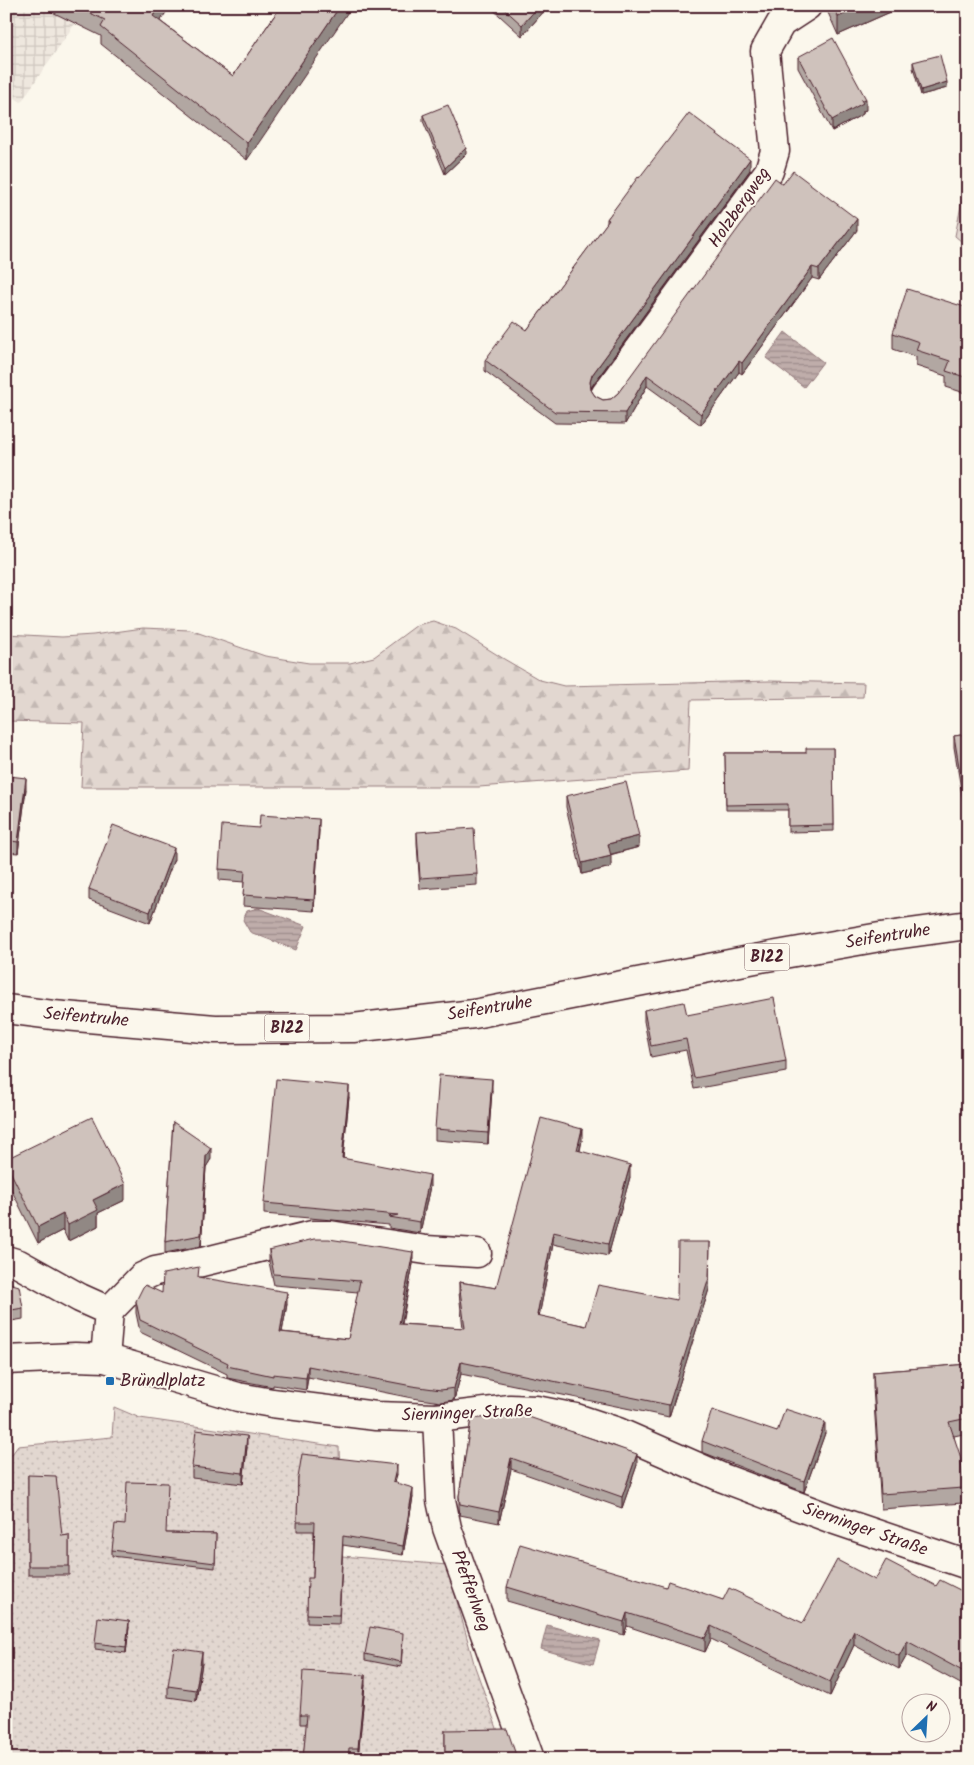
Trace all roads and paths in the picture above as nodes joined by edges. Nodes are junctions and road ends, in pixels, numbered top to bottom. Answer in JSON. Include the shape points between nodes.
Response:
{"nodes":[{"id":1,"x":807,"y":6,"type":"edge"},
{"id":2,"x":604,"y":395,"type":"dead end"},
{"id":3,"x":968,"y":925,"type":"edge"},
{"id":4,"x":6,"y":1010,"type":"edge"},
{"id":5,"x":477,"y":1253,"type":"dead end"},
{"id":6,"x":6,"y":1260,"type":"edge"},
{"id":7,"x":109,"y":1311,"type":"junction"},
{"id":8,"x":105,"y":1358,"type":"junction"},
{"id":9,"x":6,"y":1360,"type":"edge"},
{"id":10,"x":437,"y":1418,"type":"junction"},
{"id":11,"x":968,"y":1565,"type":"edge"},
{"id":12,"x":530,"y":1759,"type":"edge"}],
"edges":[{"from":1,"to":2,"type":"street","name":"Holzbergweg","via":[[780,23],[765,51],[774,151],[769,171]]},
{"from":3,"to":4,"type":"street","name":"Seifentruhe","number":"B122","via":[[764,957],[474,1014],[353,1028],[215,1029]]},
{"from":5,"to":7,"type":"street","via":[[426,1250],[312,1235],[155,1271],[142,1277]]},
{"from":6,"to":7,"type":"street"},
{"from":7,"to":8,"type":"street"},
{"from":8,"to":9,"type":"street","name":"Sierninger Straße"},
{"from":8,"to":10,"type":"street","name":"Sierninger Straße","via":[[238,1397],[376,1416]]},
{"from":10,"to":11,"type":"street","name":"Sierninger Straße","via":[[510,1409],[536,1410],[576,1418],[618,1432],[723,1478],[832,1520]]},
{"from":10,"to":12,"type":"street","name":"Pfefferlweg","via":[[441,1500],[447,1528]]}]}
